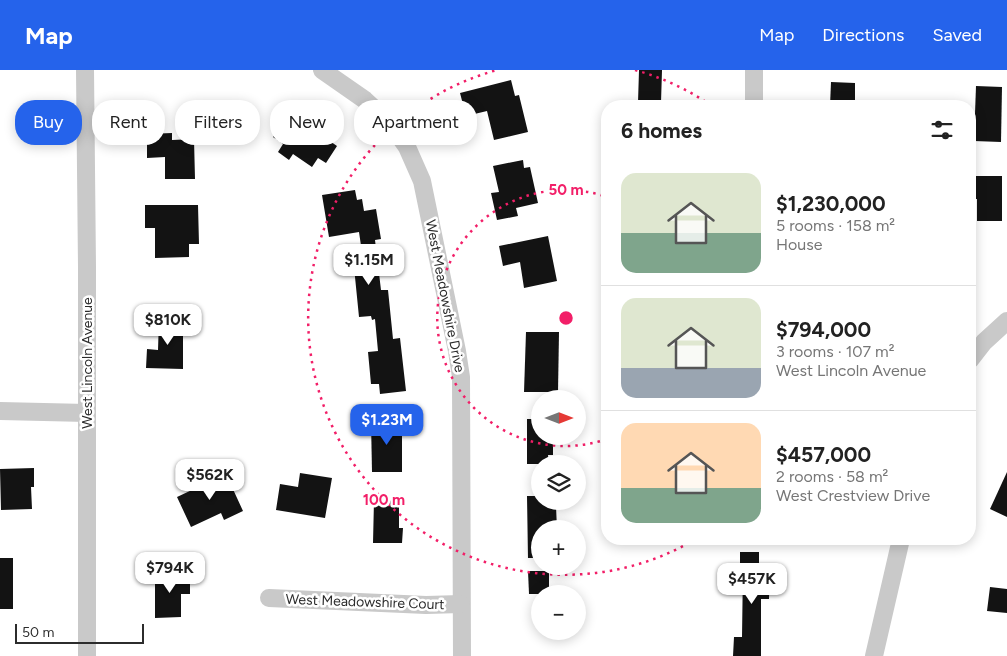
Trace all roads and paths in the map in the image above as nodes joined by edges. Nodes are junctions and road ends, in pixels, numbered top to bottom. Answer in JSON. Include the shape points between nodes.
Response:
{"nodes":[{"id":1,"x":85,"y":70,"type":"edge"},
{"id":2,"x":322,"y":70,"type":"edge"},
{"id":3,"x":754,"y":70,"type":"edge"},
{"id":4,"x":754,"y":100,"type":"edge"},
{"id":5,"x":1007,"y":321,"type":"edge"},
{"id":6,"x":976,"y":352,"type":"edge"},
{"id":7,"x":0,"y":411,"type":"edge"},
{"id":8,"x":87,"y":413,"type":"junction"},
{"id":9,"x":900,"y":545,"type":"edge"},
{"id":10,"x":269,"y":598,"type":"dead end"},
{"id":11,"x":462,"y":604,"type":"junction"},
{"id":12,"x":87,"y":656,"type":"edge"},
{"id":13,"x":462,"y":656,"type":"edge"},
{"id":14,"x":874,"y":656,"type":"edge"}],
"edges":[{"from":1,"to":8,"type":"street","name":"West Lincoln Avenue"},
{"from":2,"to":11,"type":"street","name":"West Meadowshire Drive","via":[[365,100],[390,123],[407,146],[422,181],[461,377]]},
{"from":3,"to":4,"type":"street"},
{"from":5,"to":6,"type":"street"},
{"from":7,"to":8,"type":"street"},
{"from":8,"to":12,"type":"street","name":"West Lincoln Avenue"},
{"from":9,"to":14,"type":"street"},
{"from":10,"to":11,"type":"street","name":"West Meadowshire Court"},
{"from":11,"to":13,"type":"street","name":"West Meadowshire Drive"}]}
